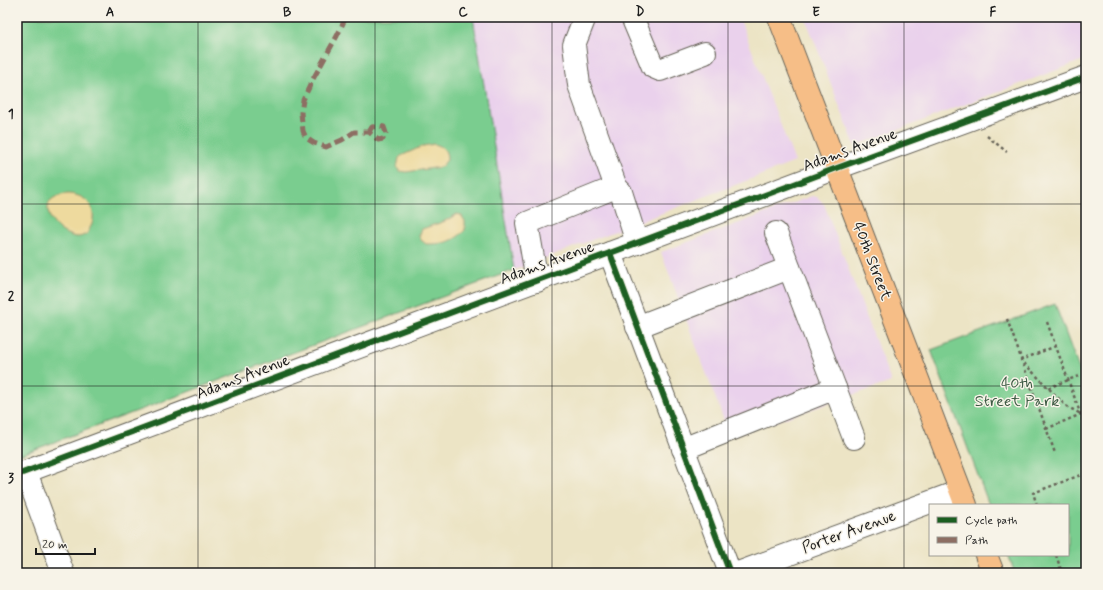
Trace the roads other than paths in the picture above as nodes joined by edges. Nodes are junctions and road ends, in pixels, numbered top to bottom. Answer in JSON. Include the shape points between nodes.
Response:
{"nodes":[{"id":1,"x":585,"y":17,"type":"edge"},
{"id":2,"x":632,"y":17,"type":"edge"},
{"id":3,"x":779,"y":17,"type":"edge"},
{"id":4,"x":705,"y":53,"type":"dead end"},
{"id":5,"x":1086,"y":77,"type":"edge"},
{"id":6,"x":837,"y":168,"type":"junction"},
{"id":7,"x":616,"y":187,"type":"junction"},
{"id":8,"x":776,"y":233,"type":"dead end"},
{"id":9,"x":637,"y":243,"type":"junction"},
{"id":10,"x":610,"y":253,"type":"junction"},
{"id":11,"x":789,"y":268,"type":"junction"},
{"id":12,"x":536,"y":281,"type":"junction"},
{"id":13,"x":637,"y":327,"type":"junction"},
{"id":14,"x":835,"y":388,"type":"junction"},
{"id":15,"x":854,"y":438,"type":"dead end"},
{"id":16,"x":683,"y":449,"type":"junction"},
{"id":17,"x":22,"y":474,"type":"edge"},
{"id":18,"x":963,"y":498,"type":"edge"},
{"id":19,"x":945,"y":504,"type":"edge"},
{"id":20,"x":929,"y":509,"type":"edge"},
{"id":21,"x":986,"y":556,"type":"edge"},
{"id":22,"x":63,"y":573,"type":"edge"},
{"id":23,"x":730,"y":573,"type":"edge"},
{"id":24,"x":738,"y":573,"type":"edge"},
{"id":25,"x":993,"y":573,"type":"edge"}],
"edges":[{"from":1,"to":7,"type":"street","via":[[574,45],[579,85]]},
{"from":2,"to":4,"type":"street","via":[[653,67],[660,70]]},
{"from":3,"to":6,"type":"main road","name":"40th Street"},
{"from":5,"to":6,"type":"street","name":"Adams Avenue"},
{"from":6,"to":9,"type":"street","name":"Adams Avenue"},
{"from":6,"to":18,"type":"main road","name":"40th Street"},
{"from":7,"to":9,"type":"street","via":[[621,192]]},
{"from":7,"to":12,"type":"street","via":[[527,223]]},
{"from":8,"to":11,"type":"street"},
{"from":9,"to":10,"type":"street","name":"Adams Avenue"},
{"from":10,"to":12,"type":"street","name":"Adams Avenue"},
{"from":10,"to":13,"type":"street"},
{"from":11,"to":13,"type":"street"},
{"from":11,"to":14,"type":"street"},
{"from":12,"to":17,"type":"street","name":"Adams Avenue"},
{"from":13,"to":16,"type":"street"},
{"from":14,"to":15,"type":"street"},
{"from":14,"to":16,"type":"street"},
{"from":16,"to":23,"type":"street"},
{"from":17,"to":22,"type":"street"},
{"from":18,"to":19,"type":"street","name":"Porter Avenue"},
{"from":20,"to":24,"type":"street","name":"Porter Avenue"},
{"from":21,"to":25,"type":"main road"}]}
